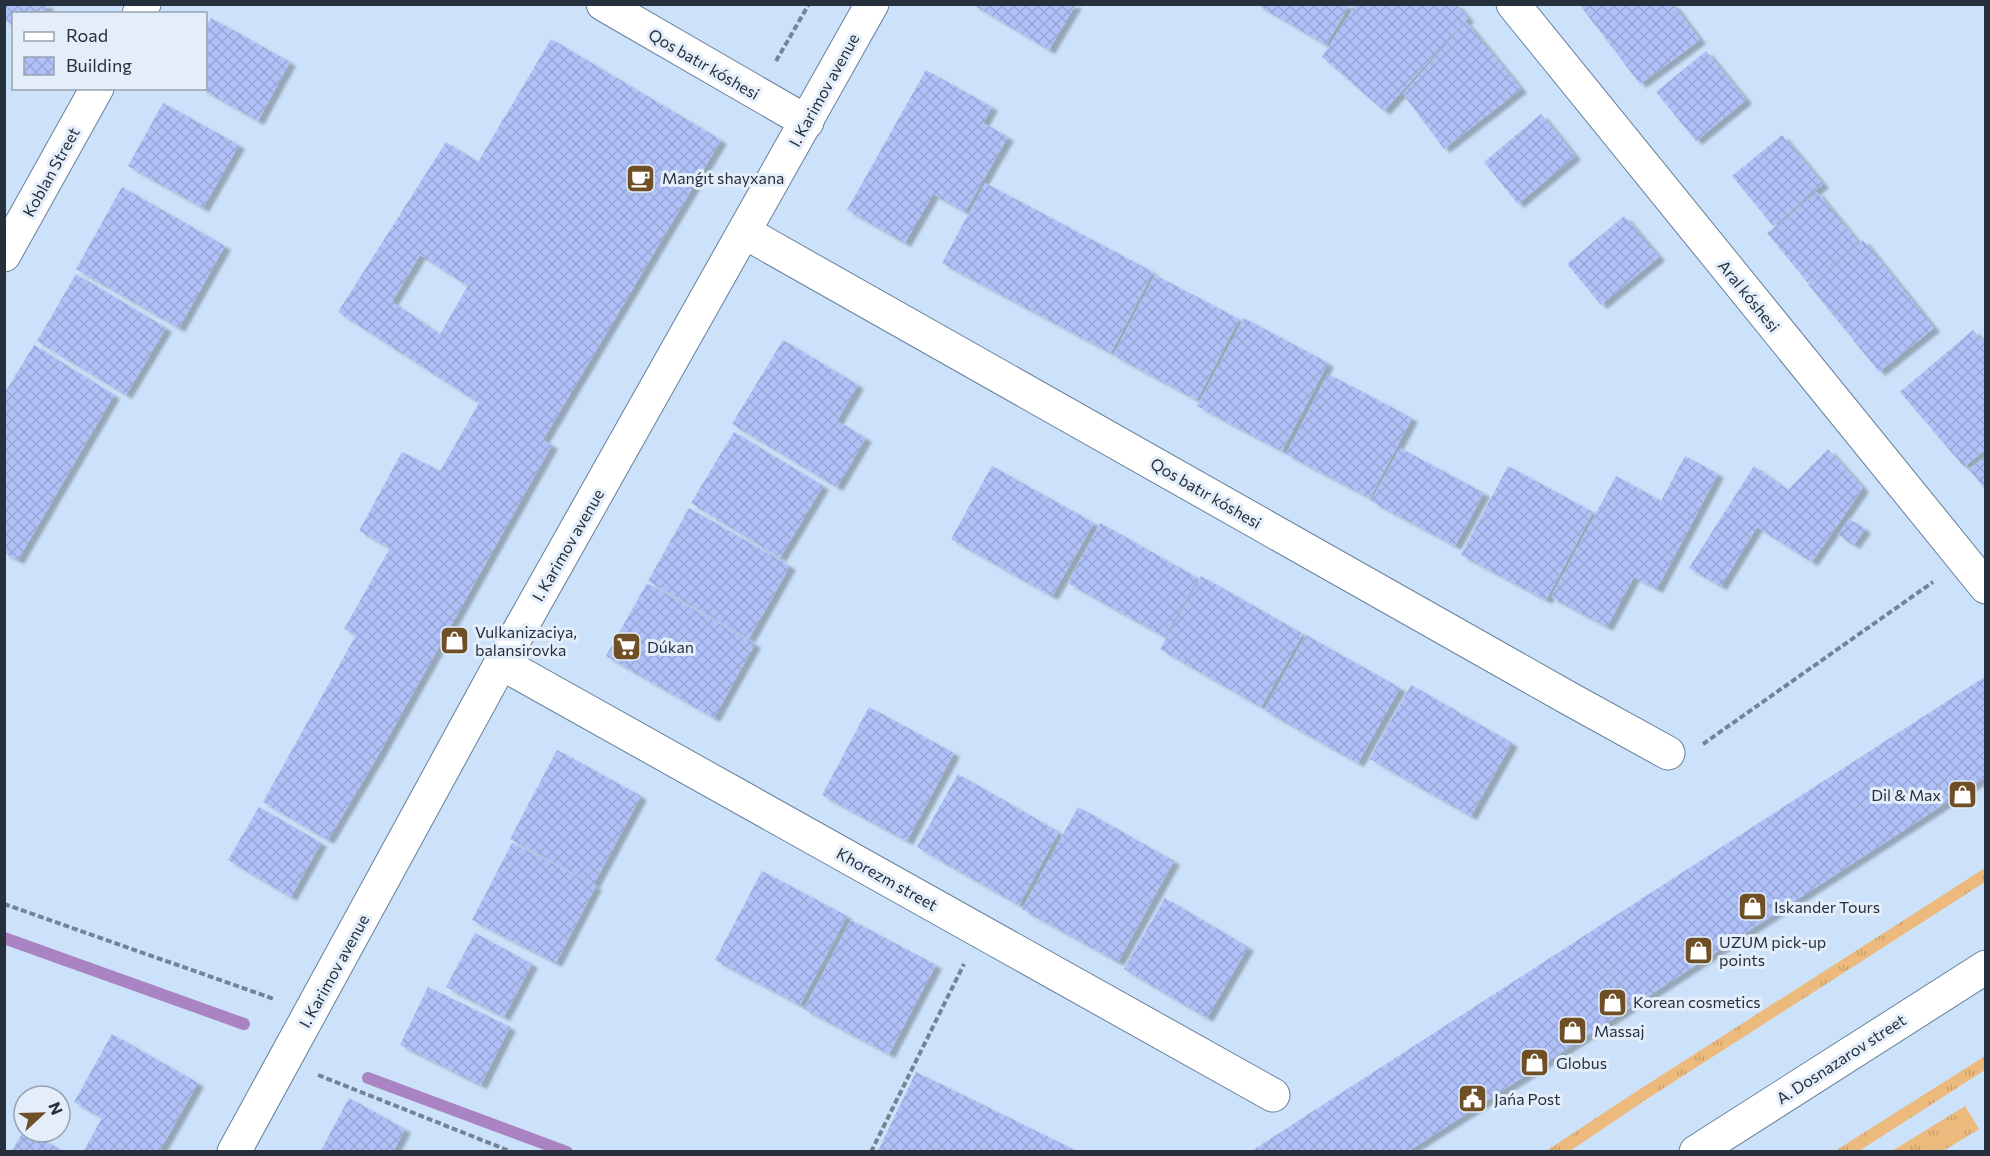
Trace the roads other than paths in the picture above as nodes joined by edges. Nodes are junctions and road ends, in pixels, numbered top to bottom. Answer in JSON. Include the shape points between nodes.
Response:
{"nodes":[{"id":1,"x":603,"y":4,"type":"edge"},
{"id":2,"x":872,"y":4,"type":"edge"},
{"id":3,"x":1513,"y":4,"type":"edge"},
{"id":4,"x":96,"y":90,"type":"edge"},
{"id":5,"x":807,"y":122,"type":"junction"},
{"id":6,"x":746,"y":232,"type":"junction"},
{"id":7,"x":4,"y":255,"type":"edge"},
{"id":8,"x":1986,"y":587,"type":"edge"},
{"id":9,"x":501,"y":663,"type":"junction"},
{"id":10,"x":1668,"y":753,"type":"road end"},
{"id":11,"x":1986,"y":967,"type":"edge"},
{"id":12,"x":1273,"y":1095,"type":"dead end"},
{"id":13,"x":234,"y":1152,"type":"edge"},
{"id":14,"x":1696,"y":1152,"type":"edge"}],
"edges":[{"from":1,"to":5,"type":"street","name":"Qos batır kóshesi"},
{"from":2,"to":5,"type":"street","name":"I. Karimov avenue"},
{"from":3,"to":8,"type":"street","name":"Aral kóshesi"},
{"from":4,"to":7,"type":"street","name":"Koblan Street"},
{"from":5,"to":6,"type":"street","name":"I. Karimov avenue"},
{"from":6,"to":9,"type":"street","name":"I. Karimov avenue"},
{"from":6,"to":10,"type":"street","name":"Qos batır kóshesi"},
{"from":9,"to":12,"type":"street","name":"Khorezm street"},
{"from":9,"to":13,"type":"street","name":"I. Karimov avenue"},
{"from":11,"to":14,"type":"street","name":"A. Dosnazarov street"}]}
